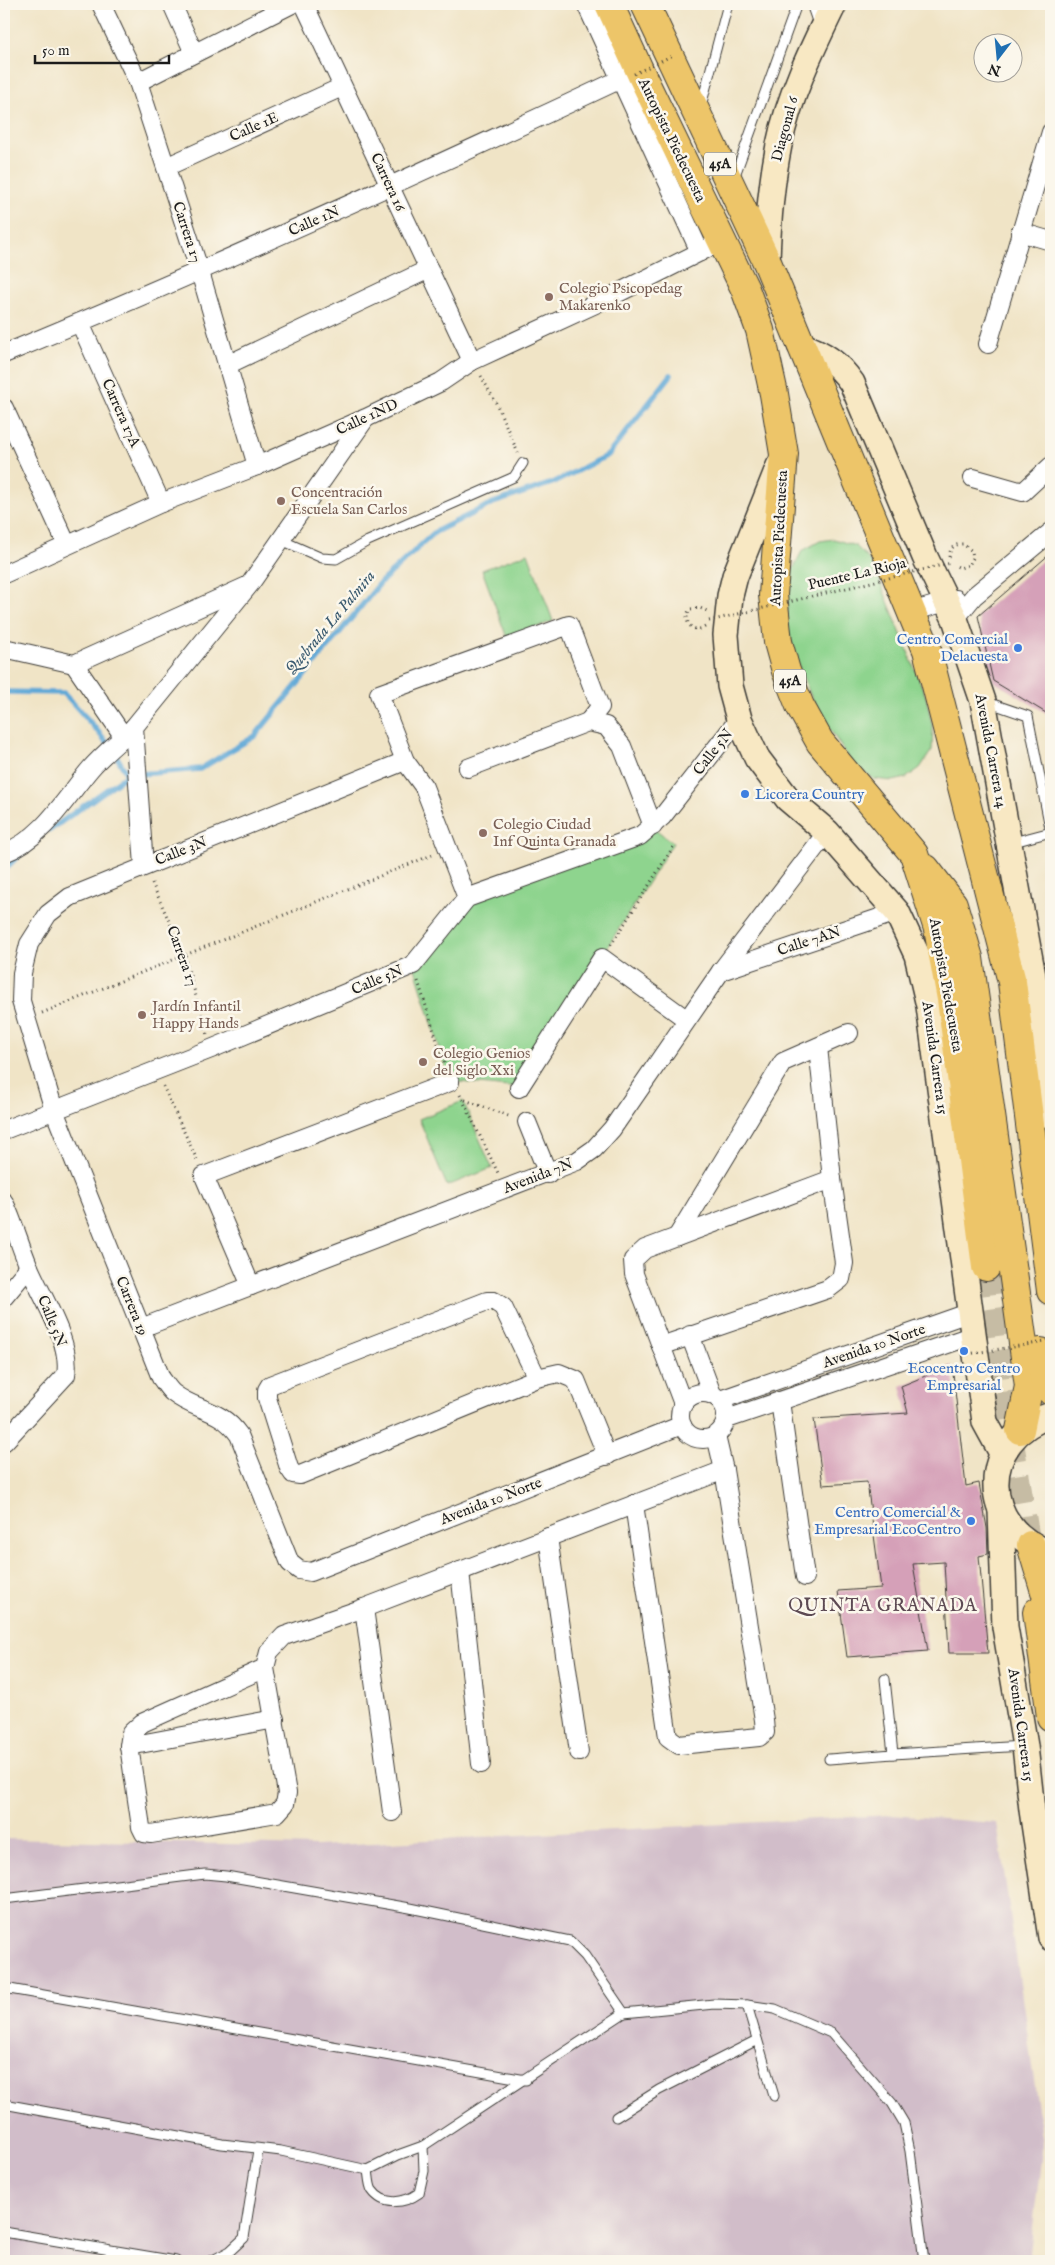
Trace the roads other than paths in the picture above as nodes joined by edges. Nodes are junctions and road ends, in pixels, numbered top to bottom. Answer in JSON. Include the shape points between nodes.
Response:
{"nodes":[{"id":1,"x":101,"y":4,"type":"edge"},
{"id":2,"x":172,"y":4,"type":"edge"},
{"id":3,"x":292,"y":4,"type":"edge"},
{"id":4,"x":304,"y":4,"type":"edge"},
{"id":5,"x":586,"y":4,"type":"edge"},
{"id":6,"x":609,"y":4,"type":"edge"},
{"id":7,"x":645,"y":4,"type":"edge"},
{"id":8,"x":728,"y":4,"type":"edge"},
{"id":9,"x":797,"y":4,"type":"edge"},
{"id":10,"x":811,"y":4,"type":"edge"},
{"id":11,"x":834,"y":4,"type":"edge"},
{"id":12,"x":820,"y":32,"type":"junction"},
{"id":13,"x":194,"y":53,"type":"junction"},
{"id":14,"x":627,"y":76,"type":"junction"},
{"id":15,"x":138,"y":82,"type":"junction"},
{"id":16,"x":342,"y":87,"type":"junction"},
{"id":17,"x":698,"y":118,"type":"junction"},
{"id":18,"x":1051,"y":132,"type":"edge"},
{"id":19,"x":166,"y":167,"type":"junction"},
{"id":20,"x":391,"y":188,"type":"junction"},
{"id":21,"x":731,"y":188,"type":"junction"},
{"id":22,"x":1020,"y":232,"type":"junction"},
{"id":23,"x":1051,"y":241,"type":"edge"},
{"id":24,"x":711,"y":247,"type":"junction"},
{"id":25,"x":766,"y":262,"type":"junction"},
{"id":26,"x":429,"y":269,"type":"junction"},
{"id":27,"x":200,"y":272,"type":"junction"},
{"id":28,"x":80,"y":323,"type":"junction"},
{"id":29,"x":988,"y":344,"type":"dead end"},
{"id":30,"x":800,"y":345,"type":"junction"},
{"id":31,"x":4,"y":354,"type":"edge"},
{"id":32,"x":472,"y":361,"type":"junction"},
{"id":33,"x":227,"y":365,"type":"junction"},
{"id":34,"x":4,"y":408,"type":"edge"},
{"id":35,"x":366,"y":418,"type":"junction"},
{"id":36,"x":784,"y":454,"type":"junction"},
{"id":37,"x":523,"y":463,"type":"road end"},
{"id":38,"x":257,"y":466,"type":"junction"},
{"id":39,"x":1051,"y":466,"type":"edge"},
{"id":40,"x":974,"y":478,"type":"dead end"},
{"id":41,"x":161,"y":503,"type":"junction"},
{"id":42,"x":1051,"y":532,"type":"edge"},
{"id":43,"x":281,"y":540,"type":"junction"},
{"id":44,"x":67,"y":545,"type":"junction"},
{"id":45,"x":4,"y":574,"type":"edge"},
{"id":46,"x":250,"y":584,"type":"junction"},
{"id":47,"x":951,"y":610,"type":"junction"},
{"id":48,"x":911,"y":612,"type":"junction"},
{"id":49,"x":4,"y":648,"type":"edge"},
{"id":50,"x":74,"y":664,"type":"junction"},
{"id":51,"x":983,"y":701,"type":"junction"},
{"id":52,"x":739,"y":719,"type":"junction"},
{"id":53,"x":588,"y":722,"type":"junction"},
{"id":54,"x":125,"y":735,"type":"junction"},
{"id":55,"x":405,"y":761,"type":"junction"},
{"id":56,"x":468,"y":768,"type":"dead end"},
{"id":57,"x":653,"y":826,"type":"junction"},
{"id":58,"x":973,"y":831,"type":"junction"},
{"id":59,"x":826,"y":832,"type":"junction"},
{"id":60,"x":1051,"y":832,"type":"edge"},
{"id":61,"x":1009,"y":843,"type":"junction"},
{"id":62,"x":4,"y":853,"type":"edge"},
{"id":63,"x":914,"y":854,"type":"junction"},
{"id":64,"x":144,"y":866,"type":"junction"},
{"id":65,"x":467,"y":898,"type":"junction"},
{"id":66,"x":897,"y":912,"type":"junction"},
{"id":67,"x":721,"y":971,"type":"junction"},
{"id":68,"x":21,"y":1001,"type":"joint"},
{"id":69,"x":686,"y":1019,"type":"junction"},
{"id":70,"x":849,"y":1034,"type":"dead end"},
{"id":71,"x":818,"y":1048,"type":"junction"},
{"id":72,"x":450,"y":1082,"type":"dead end"},
{"id":73,"x":519,"y":1088,"type":"dead end"},
{"id":74,"x":54,"y":1110,"type":"junction"},
{"id":75,"x":1051,"y":1116,"type":"edge"},
{"id":76,"x":527,"y":1122,"type":"road end"},
{"id":77,"x":4,"y":1130,"type":"edge"},
{"id":78,"x":548,"y":1174,"type":"junction"},
{"id":79,"x":832,"y":1180,"type":"junction"},
{"id":80,"x":4,"y":1202,"type":"edge"},
{"id":81,"x":677,"y":1237,"type":"junction"},
{"id":82,"x":29,"y":1267,"type":"junction"},
{"id":83,"x":986,"y":1267,"type":"tunnel mouth"},
{"id":84,"x":251,"y":1286,"type":"junction"},
{"id":85,"x":1051,"y":1291,"type":"edge"},
{"id":86,"x":4,"y":1297,"type":"edge"},
{"id":87,"x":141,"y":1328,"type":"junction"},
{"id":88,"x":971,"y":1334,"type":"junction"},
{"id":89,"x":690,"y":1335,"type":"junction"},
{"id":90,"x":661,"y":1346,"type":"junction"},
{"id":91,"x":537,"y":1378,"type":"junction"},
{"id":92,"x":1051,"y":1391,"type":"edge"},
{"id":93,"x":716,"y":1397,"type":"junction"},
{"id":94,"x":780,"y":1401,"type":"junction"},
{"id":95,"x":683,"y":1404,"type":"junction"},
{"id":96,"x":1051,"y":1415,"type":"edge"},
{"id":97,"x":727,"y":1419,"type":"junction"},
{"id":98,"x":682,"y":1425,"type":"junction"},
{"id":99,"x":1020,"y":1430,"type":"junction"},
{"id":100,"x":716,"y":1436,"type":"junction"},
{"id":101,"x":4,"y":1442,"type":"edge"},
{"id":102,"x":1002,"y":1453,"type":"junction"},
{"id":103,"x":607,"y":1456,"type":"junction"},
{"id":104,"x":724,"y":1470,"type":"junction"},
{"id":105,"x":634,"y":1504,"type":"junction"},
{"id":106,"x":1001,"y":1512,"type":"junction"},
{"id":107,"x":548,"y":1537,"type":"junction"},
{"id":108,"x":1042,"y":1554,"type":"edge"},
{"id":109,"x":299,"y":1570,"type":"joint"},
{"id":110,"x":460,"y":1571,"type":"junction"},
{"id":111,"x":806,"y":1577,"type":"dead end"},
{"id":112,"x":364,"y":1608,"type":"junction"},
{"id":113,"x":1044,"y":1622,"type":"edge"},
{"id":114,"x":265,"y":1668,"type":"junction"},
{"id":115,"x":885,"y":1679,"type":"dead end"},
{"id":116,"x":1051,"y":1717,"type":"edge"},
{"id":117,"x":274,"y":1719,"type":"junction"},
{"id":118,"x":129,"y":1746,"type":"junction"},
{"id":119,"x":1025,"y":1746,"type":"junction"},
{"id":120,"x":579,"y":1752,"type":"dead end"},
{"id":121,"x":893,"y":1754,"type":"junction"},
{"id":122,"x":830,"y":1759,"type":"dead end"},
{"id":123,"x":480,"y":1764,"type":"dead end"},
{"id":124,"x":392,"y":1812,"type":"dead end"},
{"id":125,"x":4,"y":1899,"type":"edge"},
{"id":126,"x":1051,"y":1938,"type":"edge"},
{"id":127,"x":4,"y":1988,"type":"edge"},
{"id":128,"x":747,"y":2005,"type":"junction"},
{"id":129,"x":624,"y":2013,"type":"junction"},
{"id":130,"x":757,"y":2040,"type":"junction"},
{"id":131,"x":526,"y":2080,"type":"junction"},
{"id":132,"x":774,"y":2096,"type":"dead end"},
{"id":133,"x":4,"y":2104,"type":"edge"},
{"id":134,"x":616,"y":2117,"type":"dead end"},
{"id":135,"x":423,"y":2146,"type":"junction"},
{"id":136,"x":258,"y":2150,"type":"junction"},
{"id":137,"x":368,"y":2170,"type":"junction"},
{"id":138,"x":4,"y":2232,"type":"edge"},
{"id":139,"x":176,"y":2261,"type":"edge"},
{"id":140,"x":211,"y":2261,"type":"edge"},
{"id":141,"x":924,"y":2261,"type":"edge"}],
"edges":[{"from":1,"to":15,"type":"street","name":"Carrera 17"},
{"from":2,"to":13,"type":"street"},
{"from":3,"to":13,"type":"street"},
{"from":4,"to":16,"type":"street","name":"Carrera 16"},
{"from":5,"to":14,"type":"street"},
{"from":6,"to":24,"type":"highway","name":"Autopista Piedecuesta","number":"45A"},
{"from":7,"to":17,"type":"highway","number":"45A"},
{"from":8,"to":17,"type":"lane"},
{"from":9,"to":21,"type":"lane"},
{"from":10,"to":12,"type":"lane"},
{"from":11,"to":12,"type":"street","name":"Diagonal 6"},
{"from":12,"to":25,"type":"street","name":"Diagonal 6","via":[[801,73],[779,143],[769,203]]},
{"from":13,"to":15,"type":"street"},
{"from":14,"to":20,"type":"street","name":"Calle 1N"},
{"from":14,"to":24,"type":"street"},
{"from":15,"to":19,"type":"street","name":"Carrera 17"},
{"from":16,"to":19,"type":"street","name":"Calle 1E"},
{"from":16,"to":20,"type":"street","name":"Carrera 16"},
{"from":17,"to":21,"type":"highway","number":"45A"},
{"from":18,"to":22,"type":"street"},
{"from":19,"to":27,"type":"street","name":"Carrera 17"},
{"from":20,"to":26,"type":"street","name":"Carrera 16"},
{"from":20,"to":27,"type":"street","name":"Calle 1N"},
{"from":21,"to":25,"type":"highway","number":"45A"},
{"from":22,"to":23,"type":"street"},
{"from":22,"to":29,"type":"street"},
{"from":24,"to":32,"type":"street","name":"Calle 1ND"},
{"from":24,"to":36,"type":"highway","name":"Autopista Piedecuesta","number":"45A","via":[[745,289],[760,330]]},
{"from":25,"to":30,"type":"highway","number":"45A"},
{"from":26,"to":32,"type":"street","name":"Carrera 16"},
{"from":26,"to":33,"type":"street"},
{"from":27,"to":28,"type":"street","name":"Calle 1N"},
{"from":27,"to":33,"type":"street","name":"Carrera 17"},
{"from":28,"to":31,"type":"street","name":"Calle 1N"},
{"from":28,"to":41,"type":"street","name":"Carrera 17A"},
{"from":30,"to":47,"type":"street","name":"Avenida Carrera 14","via":[[822,352],[840,366],[852,383],[925,557]]},
{"from":30,"to":48,"type":"highway","number":"45A"},
{"from":32,"to":35,"type":"street","name":"Calle 1ND","via":[[441,382]]},
{"from":33,"to":38,"type":"street","name":"Carrera 17"},
{"from":34,"to":44,"type":"street"},
{"from":35,"to":38,"type":"street","name":"Calle 1ND"},
{"from":35,"to":43,"type":"street"},
{"from":36,"to":52,"type":"street","name":"Avenida Carrera 15","via":[[730,596],[726,635],[730,686]]},
{"from":36,"to":63,"type":"highway","name":"Autopista Piedecuesta","number":"45A","via":[[774,595],[776,626],[786,672],[820,742]]},
{"from":37,"to":43,"type":"lane","via":[[514,477],[368,541],[336,559],[322,558]]},
{"from":38,"to":41,"type":"street","name":"Calle 1ND"},
{"from":39,"to":40,"type":"street","via":[[1023,492]]},
{"from":41,"to":44,"type":"street","name":"Calle 1ND"},
{"from":42,"to":47,"type":"street","via":[[974,596]]},
{"from":43,"to":46,"type":"street"},
{"from":44,"to":45,"type":"street","name":"Calle 1ND"},
{"from":46,"to":50,"type":"street"},
{"from":46,"to":54,"type":"street"},
{"from":47,"to":48,"type":"street"},
{"from":47,"to":51,"type":"street","name":"Avenida Carrera 14"},
{"from":48,"to":58,"type":"highway","number":"45A","via":[[927,650]]},
{"from":49,"to":50,"type":"street"},
{"from":50,"to":54,"type":"street"},
{"from":51,"to":60,"type":"lane","via":[[1028,716]]},
{"from":51,"to":61,"type":"street","name":"Avenida Carrera 14"},
{"from":52,"to":57,"type":"street","name":"Calle 5N"},
{"from":52,"to":59,"type":"street","name":"Avenida Carrera 15","via":[[758,758],[788,799]]},
{"from":53,"to":55,"type":"street","via":[[600,707],[569,626],[379,694]]},
{"from":53,"to":56,"type":"street"},
{"from":53,"to":57,"type":"street","via":[[606,726],[622,746]]},
{"from":54,"to":62,"type":"street","via":[[93,766],[38,832],[14,850]]},
{"from":54,"to":64,"type":"street","via":[[136,762]]},
{"from":55,"to":64,"type":"street","name":"Calle 3N"},
{"from":55,"to":65,"type":"street","via":[[424,787]]},
{"from":57,"to":65,"type":"street","name":"Calle 5N","via":[[640,836]]},
{"from":58,"to":85,"type":"highway","number":"45A","via":[[1012,982]]},
{"from":58,"to":92,"type":"highway","via":[[971,900],[990,997],[1045,1383]]},
{"from":59,"to":66,"type":"street","name":"Avenida Carrera 15"},
{"from":59,"to":67,"type":"street","name":"Avenida 7N"},
{"from":60,"to":61,"type":"lane"},
{"from":61,"to":75,"type":"street","name":"Avenida Carrera 14","via":[[1034,976]]},
{"from":63,"to":83,"type":"highway","name":"Autopista Piedecuesta","number":"45A","via":[[938,929],[951,999]]},
{"from":63,"to":99,"type":"highway","via":[[953,904],[969,958],[1029,1386]]},
{"from":64,"to":68,"type":"street","name":"Calle 3N","via":[[70,897],[48,914],[30,944],[22,973]]},
{"from":65,"to":74,"type":"street","name":"Calle 5N","via":[[413,965]]},
{"from":66,"to":67,"type":"street","name":"Calle 7AN"},
{"from":66,"to":88,"type":"street","name":"Avenida Carrera 15","via":[[917,955],[929,1006]]},
{"from":67,"to":69,"type":"street","name":"Avenida 7N"},
{"from":68,"to":74,"type":"street","name":"Carrera 19"},
{"from":69,"to":73,"type":"street","via":[[602,958]]},
{"from":69,"to":78,"type":"street","name":"Avenida 7N","via":[[612,1129],[594,1149],[577,1161]]},
{"from":70,"to":71,"type":"street"},
{"from":71,"to":79,"type":"street"},
{"from":71,"to":81,"type":"street","via":[[783,1062]]},
{"from":72,"to":84,"type":"street","via":[[204,1176]]},
{"from":74,"to":77,"type":"street","name":"Calle 5N"},
{"from":74,"to":87,"type":"street","name":"Carrera 19"},
{"from":76,"to":78,"type":"street"},
{"from":78,"to":84,"type":"street","name":"Avenida 7N"},
{"from":79,"to":81,"type":"street"},
{"from":79,"to":89,"type":"street","via":[[844,1263],[841,1279],[828,1289]]},
{"from":80,"to":82,"type":"street","name":"Calle 5N"},
{"from":81,"to":90,"type":"street","via":[[645,1249],[633,1260],[634,1274]]},
{"from":82,"to":86,"type":"street"},
{"from":82,"to":101,"type":"street","name":"Calle 5N","via":[[60,1334],[68,1362],[66,1375]]},
{"from":84,"to":87,"type":"street","name":"Avenida 7N"},
{"from":87,"to":109,"type":"street","name":"Carrera 19","via":[[161,1378],[172,1392],[215,1412],[230,1422],[239,1435],[290,1563]]},
{"from":88,"to":93,"type":"street","name":"Avenida 10 Norte"},
{"from":88,"to":94,"type":"street","name":"Avenida 10 Norte"},
{"from":88,"to":102,"type":"street","name":"Avenida Carrera 15","via":[[985,1422]]},
{"from":89,"to":90,"type":"street"},
{"from":89,"to":93,"type":"street"},
{"from":90,"to":95,"type":"street"},
{"from":91,"to":91,"type":"street","via":[[503,1307],[487,1301],[270,1385],[267,1398],[289,1468],[293,1474],[300,1475]]},
{"from":91,"to":103,"type":"street","via":[[559,1373],[576,1380]]},
{"from":93,"to":95,"type":"street","via":[[701,1393],[690,1396]]},
{"from":93,"to":97,"type":"street","via":[[725,1409]]},
{"from":94,"to":97,"type":"street","name":"Avenida 10 Norte"},
{"from":94,"to":111,"type":"street"},
{"from":95,"to":98,"type":"street","via":[[680,1414]]},
{"from":96,"to":99,"type":"street"},
{"from":97,"to":100,"type":"street"},
{"from":98,"to":100,"type":"street","via":[[696,1438]]},
{"from":98,"to":103,"type":"street","name":"Avenida 10 Norte"},
{"from":99,"to":102,"type":"street"},
{"from":100,"to":104,"type":"street"},
{"from":102,"to":106,"type":"street","via":[[996,1479]]},
{"from":103,"to":109,"type":"street","name":"Avenida 10 Norte","via":[[311,1572]]},
{"from":104,"to":105,"type":"street"},
{"from":104,"to":105,"type":"street","via":[[764,1720],[765,1732],[759,1737],[679,1745],[668,1737]]},
{"from":105,"to":107,"type":"street"},
{"from":106,"to":108,"type":"street","via":[[1015,1534]]},
{"from":106,"to":119,"type":"street","name":"Avenida Carrera 15","via":[[1005,1627]]},
{"from":107,"to":110,"type":"street"},
{"from":107,"to":120,"type":"street"},
{"from":108,"to":113,"type":"highway","via":[[1047,1598]]},
{"from":110,"to":112,"type":"street"},
{"from":110,"to":123,"type":"street"},
{"from":112,"to":114,"type":"street","via":[[284,1636],[269,1652]]},
{"from":112,"to":124,"type":"street"},
{"from":113,"to":116,"type":"highway"},
{"from":114,"to":117,"type":"street"},
{"from":114,"to":118,"type":"street","via":[[142,1722],[131,1733]]},
{"from":115,"to":121,"type":"lane"},
{"from":117,"to":118,"type":"street"},
{"from":117,"to":118,"type":"street","via":[[287,1793],[286,1804],[276,1813],[144,1833]]},
{"from":119,"to":121,"type":"lane"},
{"from":119,"to":126,"type":"street","name":"Avenida Carrera 15"},
{"from":121,"to":122,"type":"lane"},
{"from":125,"to":129,"type":"lane","via":[[205,1874],[410,1908],[570,1941],[586,1956]]},
{"from":127,"to":131,"type":"lane"},
{"from":128,"to":129,"type":"lane","via":[[714,2004]]},
{"from":128,"to":130,"type":"lane"},
{"from":128,"to":141,"type":"lane","via":[[775,2009],[832,2033],[892,2103],[904,2123],[910,2151]]},
{"from":129,"to":131,"type":"lane"},
{"from":130,"to":132,"type":"lane"},
{"from":130,"to":134,"type":"lane","via":[[659,2090]]},
{"from":131,"to":135,"type":"lane"},
{"from":133,"to":136,"type":"lane"},
{"from":135,"to":137,"type":"lane"},
{"from":135,"to":137,"type":"lane","via":[[424,2171],[419,2193],[408,2200],[393,2202],[384,2199],[372,2189]]},
{"from":136,"to":137,"type":"lane","via":[[281,2151]]},
{"from":136,"to":140,"type":"lane","via":[[244,2238],[230,2251]]},
{"from":138,"to":139,"type":"lane"}]}
